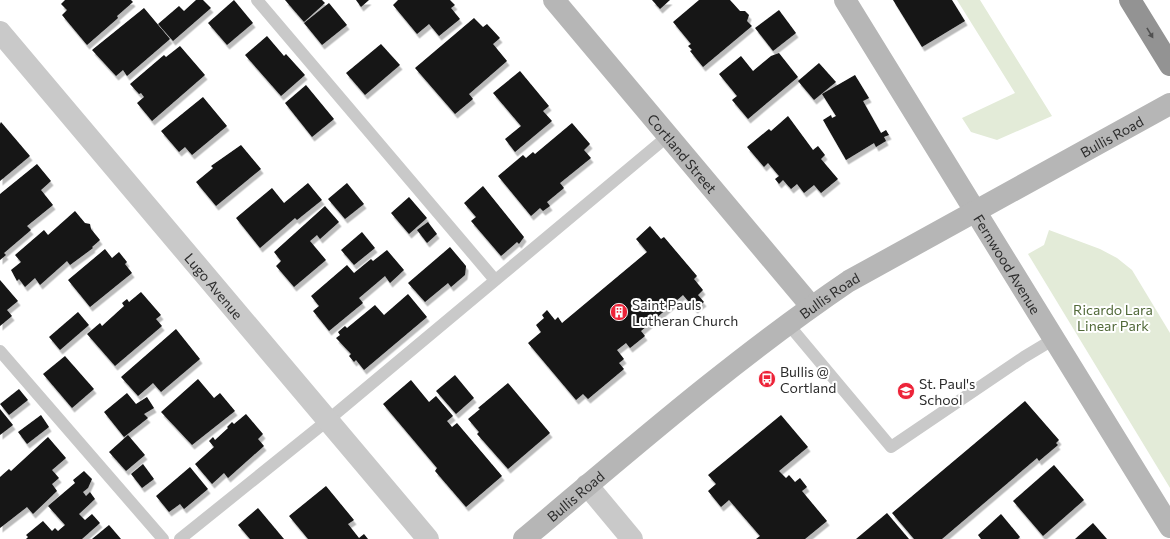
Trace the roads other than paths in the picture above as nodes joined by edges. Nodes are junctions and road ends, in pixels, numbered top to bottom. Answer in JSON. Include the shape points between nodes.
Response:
{"nodes":[{"id":1,"x":257,"y":0,"type":"edge"},
{"id":2,"x":554,"y":0,"type":"edge"},
{"id":3,"x":845,"y":0,"type":"edge"},
{"id":4,"x":1130,"y":0,"type":"edge"},
{"id":5,"x":0,"y":32,"type":"edge"},
{"id":6,"x":1170,"y":65,"type":"edge"},
{"id":7,"x":1170,"y":104,"type":"edge"},
{"id":8,"x":668,"y":136,"type":"junction"},
{"id":9,"x":974,"y":211,"type":"junction"},
{"id":10,"x":495,"y":280,"type":"junction"},
{"id":11,"x":811,"y":306,"type":"junction"},
{"id":12,"x":788,"y":324,"type":"junction"},
{"id":13,"x":1054,"y":339,"type":"junction"},
{"id":14,"x":0,"y":351,"type":"edge"},
{"id":15,"x":328,"y":420,"type":"junction"},
{"id":16,"x":588,"y":485,"type":"junction"},
{"id":17,"x":1170,"y":527,"type":"edge"},
{"id":18,"x":163,"y":539,"type":"edge"},
{"id":19,"x":180,"y":539,"type":"edge"},
{"id":20,"x":428,"y":539,"type":"edge"},
{"id":21,"x":524,"y":539,"type":"edge"},
{"id":22,"x":632,"y":539,"type":"edge"}],
"edges":[{"from":1,"to":10,"type":"lane"},
{"from":2,"to":8,"type":"street","name":"Cortland Street"},
{"from":3,"to":9,"type":"street","name":"Fernwood Avenue"},
{"from":4,"to":6,"type":"highway","one_way":true},
{"from":5,"to":15,"type":"street","name":"Lugo Avenue"},
{"from":7,"to":9,"type":"street","name":"Bullis Road"},
{"from":8,"to":10,"type":"lane"},
{"from":8,"to":11,"type":"street","name":"Cortland Street"},
{"from":9,"to":11,"type":"street","name":"Bullis Road","via":[[849,281]]},
{"from":9,"to":13,"type":"street","name":"Fernwood Avenue"},
{"from":10,"to":15,"type":"lane"},
{"from":11,"to":12,"type":"street","name":"Bullis Road"},
{"from":12,"to":13,"type":"lane","via":[[891,448]]},
{"from":12,"to":16,"type":"street","name":"Bullis Road","via":[[713,380]]},
{"from":13,"to":17,"type":"street","name":"Fernwood Avenue"},
{"from":14,"to":18,"type":"lane"},
{"from":15,"to":19,"type":"lane"},
{"from":15,"to":20,"type":"street","name":"Lugo Avenue"},
{"from":16,"to":21,"type":"street","name":"Bullis Road"},
{"from":16,"to":22,"type":"street"}]}
